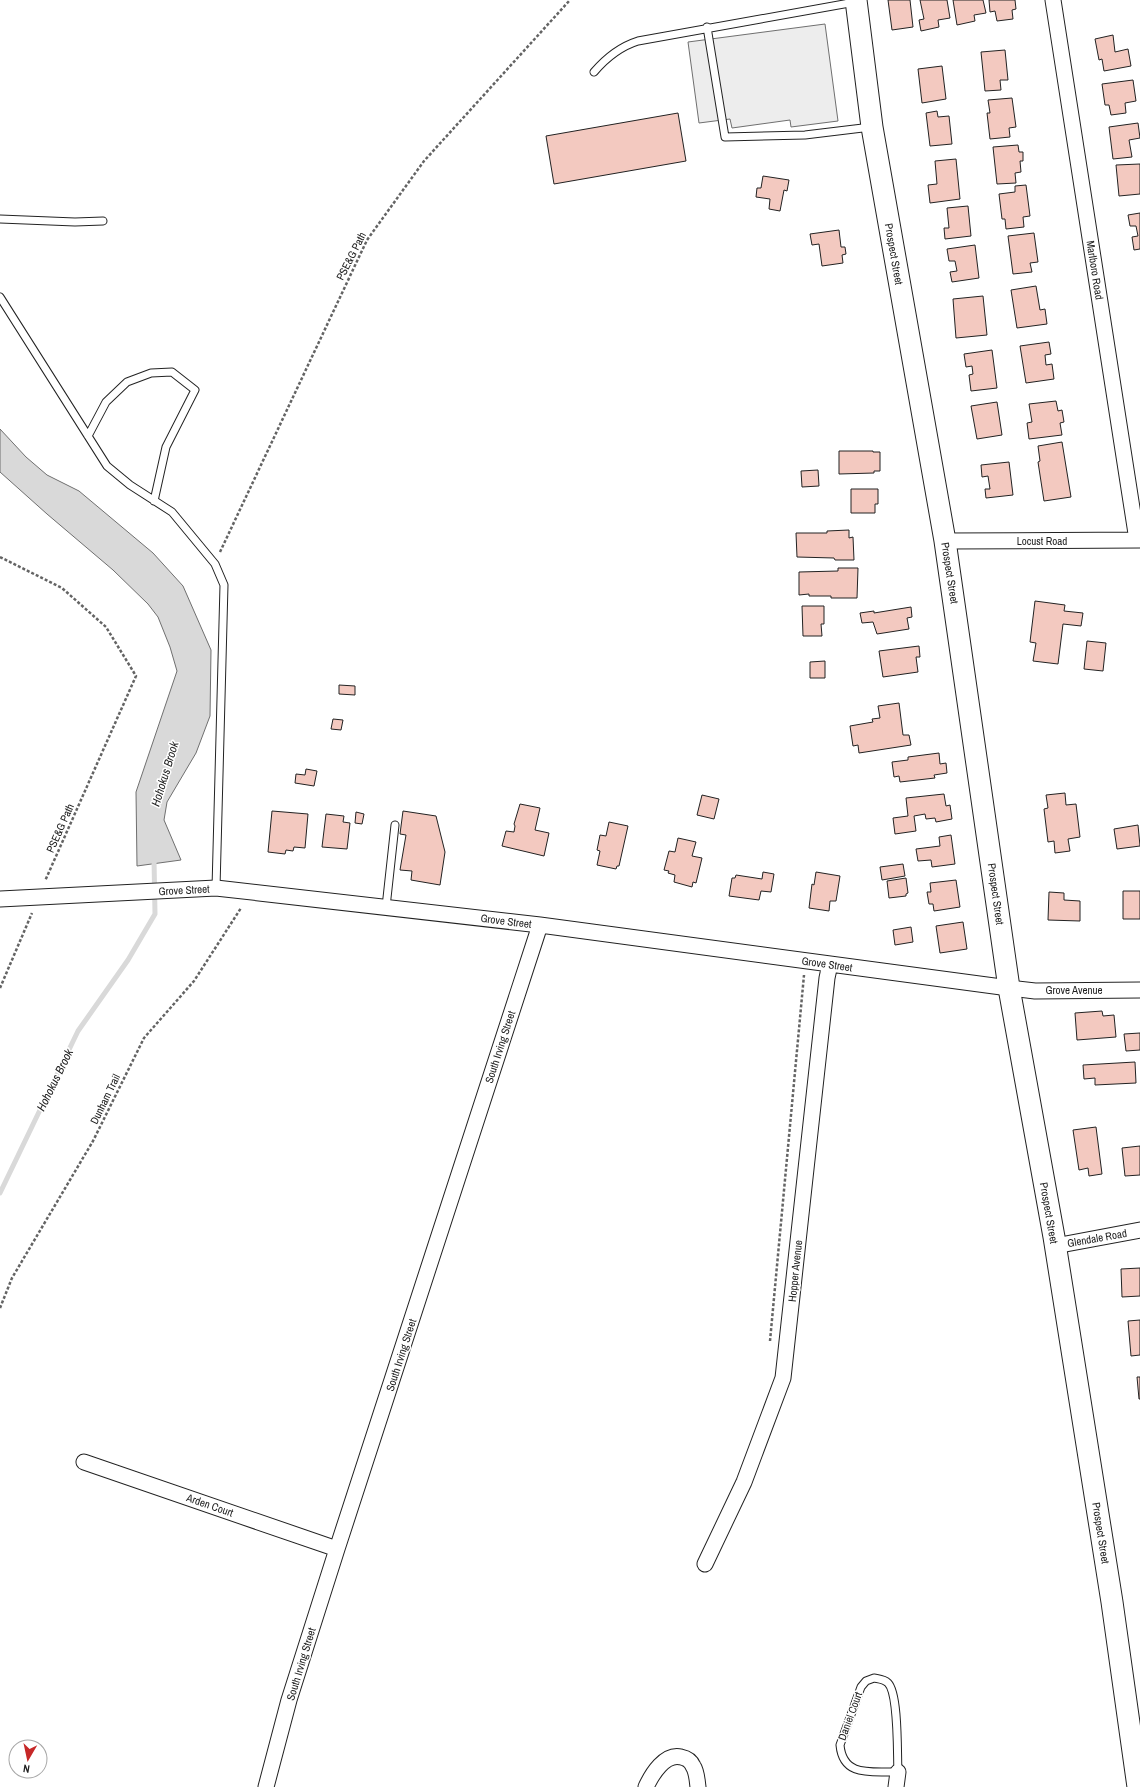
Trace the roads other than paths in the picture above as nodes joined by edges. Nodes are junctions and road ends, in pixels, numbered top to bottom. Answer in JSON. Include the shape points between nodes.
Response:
{"nodes":[{"id":1,"x":1053,"y":0,"type":"edge"},
{"id":2,"x":856,"y":1,"type":"edge"},
{"id":3,"x":707,"y":28,"type":"junction"},
{"id":4,"x":594,"y":72,"type":"dead end"},
{"id":5,"x":872,"y":127,"type":"junction"},
{"id":6,"x":0,"y":219,"type":"edge"},
{"id":7,"x":103,"y":221,"type":"dead end"},
{"id":8,"x":0,"y":297,"type":"edge"},
{"id":9,"x":88,"y":436,"type":"junction"},
{"id":10,"x":154,"y":501,"type":"junction"},
{"id":11,"x":1138,"y":540,"type":"edge"},
{"id":12,"x":945,"y":541,"type":"junction"},
{"id":13,"x":395,"y":825,"type":"dead end"},
{"id":14,"x":216,"y":888,"type":"junction"},
{"id":15,"x":0,"y":899,"type":"edge"},
{"id":16,"x":386,"y":907,"type":"junction"},
{"id":17,"x":540,"y":925,"type":"junction"},
{"id":18,"x":830,"y":964,"type":"junction"},
{"id":19,"x":1009,"y":988,"type":"junction"},
{"id":20,"x":1140,"y":990,"type":"edge"},
{"id":21,"x":1140,"y":1230,"type":"edge"},
{"id":22,"x":1055,"y":1246,"type":"junction"},
{"id":23,"x":84,"y":1462,"type":"dead end"},
{"id":24,"x":337,"y":1549,"type":"junction"},
{"id":25,"x":705,"y":1564,"type":"dead end"},
{"id":26,"x":1136,"y":1752,"type":"edge"},
{"id":27,"x":898,"y":1772,"type":"junction"},
{"id":28,"x":266,"y":1787,"type":"edge"},
{"id":29,"x":646,"y":1787,"type":"edge"},
{"id":30,"x":698,"y":1787,"type":"edge"},
{"id":31,"x":896,"y":1787,"type":"edge"},
{"id":32,"x":1138,"y":1787,"type":"edge"}],
"edges":[{"from":1,"to":11,"type":"street","name":"Marlboro Road"},
{"from":2,"to":3,"type":"lane"},
{"from":2,"to":5,"type":"main road","name":"Prospect Street"},
{"from":3,"to":4,"type":"lane","via":[[624,46],[604,60]]},
{"from":3,"to":5,"type":"lane","via":[[725,137],[805,135]]},
{"from":5,"to":12,"type":"main road","name":"Prospect Street"},
{"from":6,"to":7,"type":"lane"},
{"from":8,"to":9,"type":"lane"},
{"from":9,"to":10,"type":"lane","via":[[107,466]]},
{"from":9,"to":10,"type":"lane","via":[[106,402],[127,382],[151,373],[172,372],[195,390],[166,447]]},
{"from":10,"to":14,"type":"lane","via":[[172,512],[215,564],[224,585]]},
{"from":11,"to":12,"type":"street","name":"Locust Road"},
{"from":12,"to":19,"type":"main road","name":"Prospect Street"},
{"from":13,"to":16,"type":"lane"},
{"from":14,"to":15,"type":"street","name":"Grove Street"},
{"from":14,"to":16,"type":"street","name":"Grove Street"},
{"from":16,"to":17,"type":"street","name":"Grove Street"},
{"from":17,"to":18,"type":"street","name":"Grove Street"},
{"from":17,"to":24,"type":"street","name":"South Irving Street"},
{"from":18,"to":19,"type":"street","name":"Grove Street"},
{"from":18,"to":25,"type":"street","name":"Hopper Avenue","via":[[783,1378],[744,1482]]},
{"from":19,"to":20,"type":"street","name":"Grove Avenue","via":[[1034,991]]},
{"from":19,"to":22,"type":"main road","name":"Prospect Street"},
{"from":21,"to":22,"type":"street","name":"Glendale Road"},
{"from":22,"to":26,"type":"main road","name":"Prospect Street"},
{"from":23,"to":24,"type":"street","name":"Arden Court"},
{"from":24,"to":28,"type":"street","name":"South Irving Street","via":[[289,1700]]},
{"from":26,"to":32,"type":"main road","name":"Prospect Street"},
{"from":27,"to":27,"type":"lane","name":"Daniel Court","via":[[893,1691],[882,1679],[874,1678],[866,1681],[861,1687],[840,1745],[841,1755],[845,1763],[858,1770]]},
{"from":27,"to":31,"type":"street","name":"Daniel Court"},
{"from":29,"to":30,"type":"street","via":[[660,1765],[668,1758],[676,1756],[686,1758],[692,1764]]}]}
